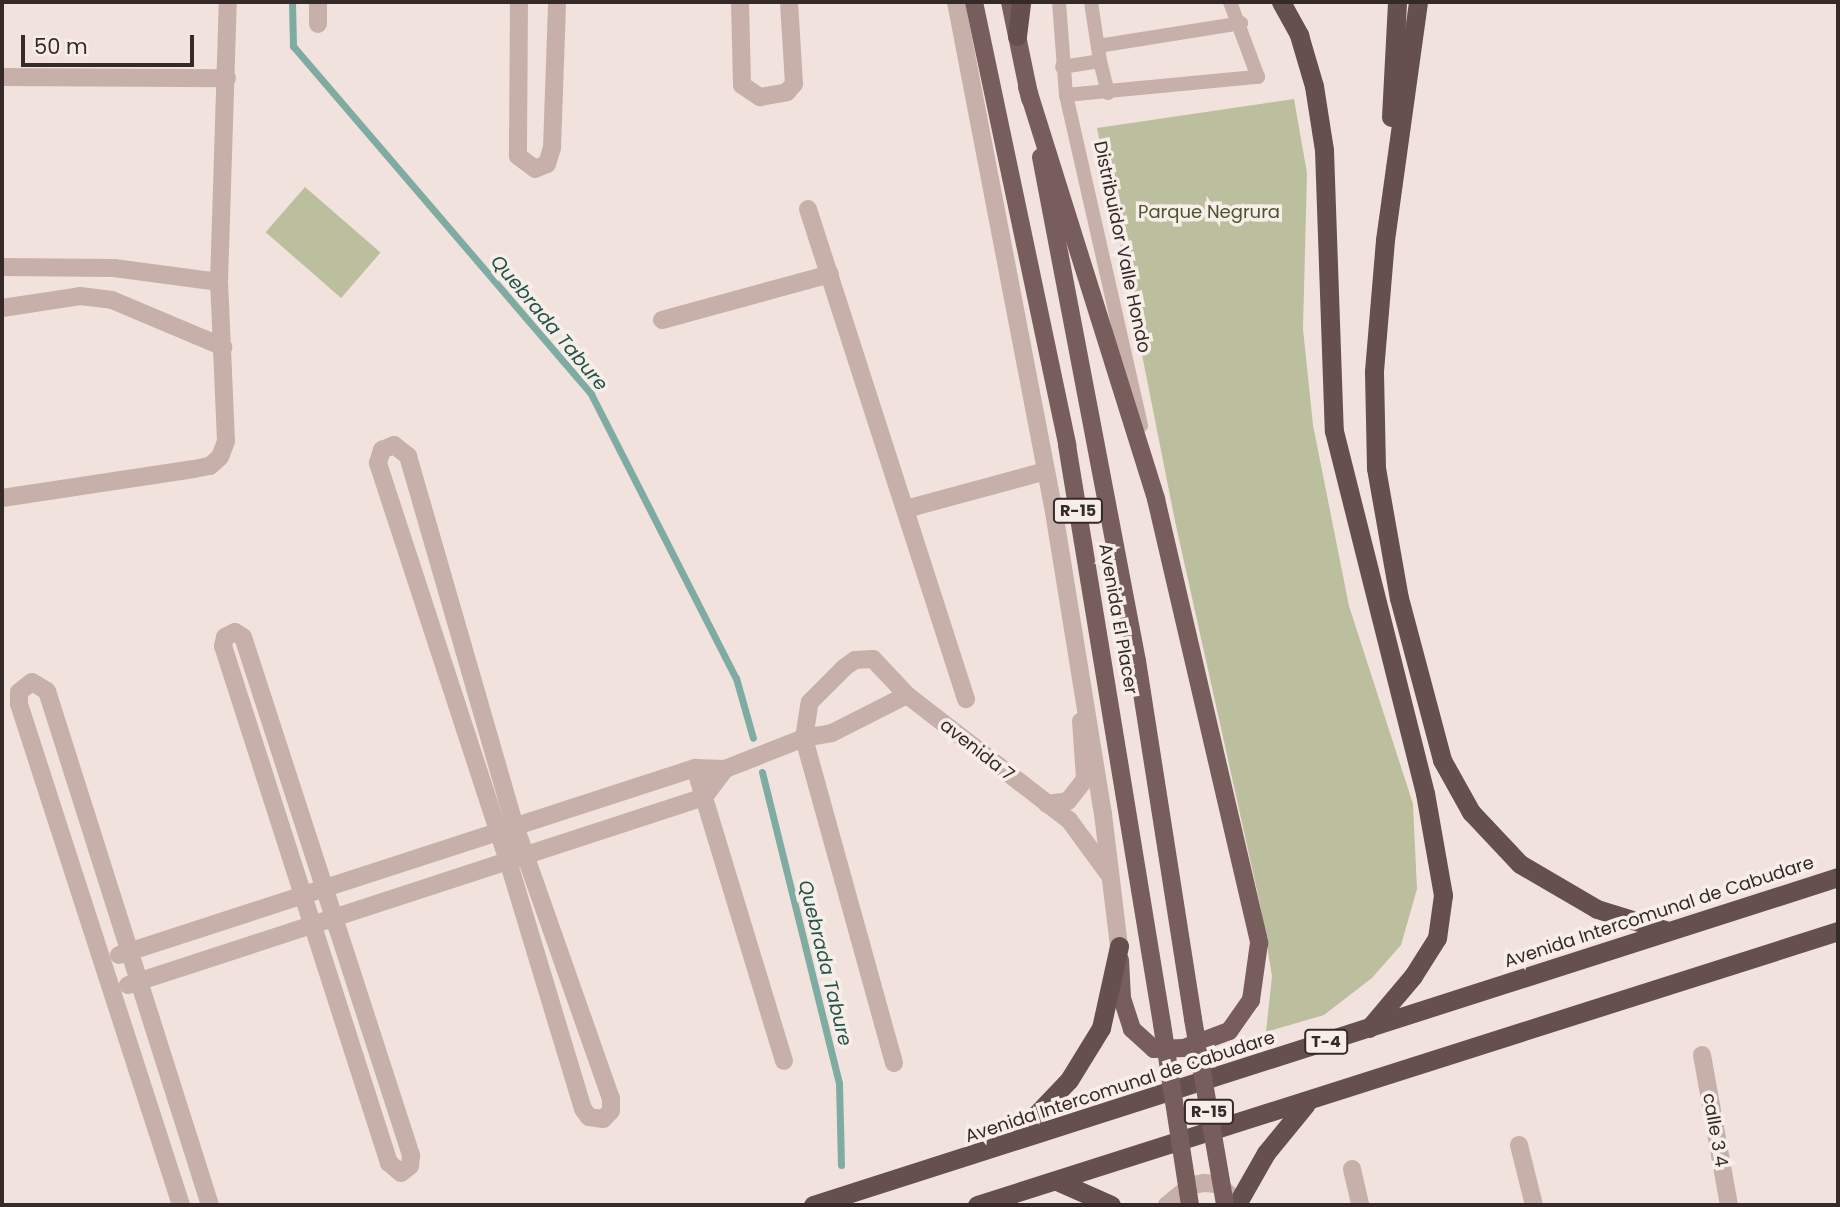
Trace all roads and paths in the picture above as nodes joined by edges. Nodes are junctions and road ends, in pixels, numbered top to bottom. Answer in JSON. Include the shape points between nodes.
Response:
{"nodes":[{"id":1,"x":228,"y":2,"type":"edge"},
{"id":2,"x":318,"y":2,"type":"edge"},
{"id":3,"x":519,"y":2,"type":"edge"},
{"id":4,"x":557,"y":2,"type":"edge"},
{"id":5,"x":740,"y":2,"type":"edge"},
{"id":6,"x":789,"y":2,"type":"edge"},
{"id":7,"x":956,"y":2,"type":"edge"},
{"id":8,"x":974,"y":2,"type":"edge"},
{"id":9,"x":1010,"y":2,"type":"edge"},
{"id":10,"x":1021,"y":2,"type":"edge"},
{"id":11,"x":1059,"y":2,"type":"edge"},
{"id":12,"x":1091,"y":2,"type":"edge"},
{"id":13,"x":1230,"y":2,"type":"edge"},
{"id":14,"x":1281,"y":2,"type":"edge"},
{"id":15,"x":1396,"y":2,"type":"edge"},
{"id":16,"x":1419,"y":2,"type":"edge"},
{"id":17,"x":1241,"y":23,"type":"junction"},
{"id":18,"x":318,"y":24,"type":"dead end"},
{"id":19,"x":1017,"y":36,"type":"junction"},
{"id":20,"x":1099,"y":53,"type":"junction"},
{"id":21,"x":1062,"y":67,"type":"junction"},
{"id":22,"x":2,"y":77,"type":"edge"},
{"id":23,"x":227,"y":78,"type":"junction"},
{"id":24,"x":1027,"y":87,"type":"junction"},
{"id":25,"x":1108,"y":93,"type":"junction"},
{"id":26,"x":1066,"y":95,"type":"junction"},
{"id":27,"x":808,"y":209,"type":"dead end"},
{"id":28,"x":1385,"y":240,"type":"junction"},
{"id":29,"x":2,"y":267,"type":"edge"},
{"id":30,"x":830,"y":274,"type":"junction"},
{"id":31,"x":219,"y":282,"type":"junction"},
{"id":32,"x":2,"y":308,"type":"edge"},
{"id":33,"x":662,"y":320,"type":"dead end"},
{"id":34,"x":223,"y":347,"type":"junction"},
{"id":35,"x":1046,"y":471,"type":"junction"},
{"id":36,"x":2,"y":498,"type":"edge"},
{"id":37,"x":1156,"y":499,"type":"junction"},
{"id":38,"x":906,"y":509,"type":"junction"},
{"id":39,"x":1083,"y":689,"type":"junction"},
{"id":40,"x":907,"y":695,"type":"junction"},
{"id":41,"x":966,"y":699,"type":"dead end"},
{"id":42,"x":804,"y":738,"type":"junction"},
{"id":43,"x":695,"y":768,"type":"junction"},
{"id":44,"x":725,"y":769,"type":"junction"},
{"id":45,"x":704,"y":797,"type":"junction"},
{"id":46,"x":1047,"y":804,"type":"junction"},
{"id":47,"x":507,"y":829,"type":"junction"},
{"id":48,"x":517,"y":858,"type":"junction"},
{"id":49,"x":1838,"y":877,"type":"edge"},
{"id":50,"x":1111,"y":878,"type":"junction"},
{"id":51,"x":322,"y":888,"type":"junction"},
{"id":52,"x":304,"y":893,"type":"junction"},
{"id":53,"x":323,"y":922,"type":"junction"},
{"id":54,"x":1668,"y":931,"type":"junction"},
{"id":55,"x":1838,"y":931,"type":"edge"},
{"id":56,"x":1119,"y":946,"type":"junction"},
{"id":57,"x":128,"y":952,"type":"junction"},
{"id":58,"x":104,"y":959,"type":"junction"},
{"id":59,"x":138,"y":982,"type":"junction"},
{"id":60,"x":114,"y":989,"type":"junction"},
{"id":61,"x":1369,"y":1028,"type":"junction"},
{"id":62,"x":1702,"y":1055,"type":"dead end"},
{"id":63,"x":784,"y":1061,"type":"dead end"},
{"id":64,"x":894,"y":1063,"type":"dead end"},
{"id":65,"x":388,"y":1086,"type":"junction"},
{"id":66,"x":368,"y":1094,"type":"junction"},
{"id":67,"x":1308,"y":1102,"type":"junction"},
{"id":68,"x":1519,"y":1145,"type":"dead end"},
{"id":69,"x":191,"y":1146,"type":"junction"},
{"id":70,"x":165,"y":1154,"type":"junction"},
{"id":71,"x":978,"y":1156,"type":"junction"},
{"id":72,"x":1352,"y":1169,"type":"dead end"},
{"id":73,"x":1057,"y":1181,"type":"junction"},
{"id":74,"x":181,"y":1205,"type":"edge"},
{"id":75,"x":210,"y":1205,"type":"edge"},
{"id":76,"x":813,"y":1205,"type":"edge"},
{"id":77,"x":977,"y":1205,"type":"edge"},
{"id":78,"x":1111,"y":1205,"type":"edge"},
{"id":79,"x":1167,"y":1205,"type":"edge"},
{"id":80,"x":1190,"y":1205,"type":"edge"},
{"id":81,"x":1233,"y":1205,"type":"edge"},
{"id":82,"x":1360,"y":1205,"type":"edge"},
{"id":83,"x":1534,"y":1205,"type":"edge"},
{"id":84,"x":1728,"y":1205,"type":"edge"}],
"edges":[{"from":1,"to":23,"type":"street"},
{"from":2,"to":18,"type":"street"},
{"from":3,"to":4,"type":"street","via":[[518,156],[535,169],[547,164],[552,148]]},
{"from":5,"to":6,"type":"street","via":[[742,85],[760,97],[788,92],[794,84]]},
{"from":7,"to":35,"type":"street"},
{"from":8,"to":80,"type":"main road","name":"Avenida El Placer","number":"R-15","bridge":true,"via":[[1067,445]]},
{"from":9,"to":19,"type":"main road","name":"Avenida El Placer","number":"R-15"},
{"from":10,"to":19,"type":"highway"},
{"from":11,"to":21,"type":"lane","name":"Distribuidor Valle Hondo"},
{"from":12,"to":20,"type":"lane"},
{"from":13,"to":17,"type":"lane"},
{"from":14,"to":61,"type":"highway","via":[[1299,35],[1314,86],[1324,150],[1334,431],[1426,793],[1443,895],[1437,938],[1413,976]]},
{"from":15,"to":28,"type":"highway"},
{"from":16,"to":28,"type":"highway"},
{"from":17,"to":20,"type":"lane"},
{"from":17,"to":25,"type":"lane","via":[[1258,77]]},
{"from":19,"to":24,"type":"main road","name":"Avenida El Placer","number":"R-15"},
{"from":20,"to":21,"type":"lane"},
{"from":20,"to":25,"type":"lane"},
{"from":21,"to":26,"type":"lane","name":"Distribuidor Valle Hondo"},
{"from":22,"to":23,"type":"street"},
{"from":23,"to":31,"type":"street"},
{"from":24,"to":37,"type":"main road"},
{"from":24,"to":81,"type":"main road","name":"Avenida El Placer","number":"R-15","bridge":true,"via":[[1138,661],[1193,1019]]},
{"from":25,"to":26,"type":"lane"},
{"from":26,"to":37,"type":"lane","name":"Distribuidor Valle Hondo"},
{"from":27,"to":30,"type":"street"},
{"from":28,"to":54,"type":"highway","via":[[1374,372],[1376,468],[1399,598],[1442,760],[1471,812],[1520,864],[1597,909]]},
{"from":29,"to":31,"type":"street","via":[[114,268]]},
{"from":30,"to":33,"type":"street"},
{"from":30,"to":38,"type":"street"},
{"from":31,"to":34,"type":"street"},
{"from":32,"to":34,"type":"street","via":[[80,296],[112,300]]},
{"from":34,"to":36,"type":"street","via":[[226,441],[220,457],[210,466]]},
{"from":35,"to":38,"type":"street"},
{"from":35,"to":39,"type":"street"},
{"from":37,"to":56,"type":"main road","via":[[1259,943],[1251,1000],[1229,1031],[1184,1048],[1154,1049],[1132,1029],[1122,998]]},
{"from":38,"to":41,"type":"street"},
{"from":39,"to":46,"type":"street","via":[[1079,745],[1085,779],[1068,801]]},
{"from":39,"to":50,"type":"street"},
{"from":40,"to":42,"type":"street","via":[[832,733]]},
{"from":40,"to":42,"type":"street","name":"avenida 7","via":[[873,659],[855,660],[810,702]]},
{"from":40,"to":46,"type":"street","name":"avenida 7"},
{"from":42,"to":44,"type":"street"},
{"from":42,"to":64,"type":"street"},
{"from":43,"to":44,"type":"street"},
{"from":43,"to":45,"type":"street"},
{"from":43,"to":47,"type":"street"},
{"from":44,"to":45,"type":"street"},
{"from":45,"to":48,"type":"street"},
{"from":45,"to":63,"type":"street"},
{"from":46,"to":50,"type":"street","name":"avenida 7","via":[[1069,820]]},
{"from":47,"to":47,"type":"street","via":[[408,456],[402,448],[387,446],[378,463]]},
{"from":47,"to":48,"type":"street"},
{"from":47,"to":51,"type":"street"},
{"from":48,"to":48,"type":"street","via":[[583,1109],[589,1117],[603,1119],[611,1111],[611,1098]]},
{"from":48,"to":53,"type":"street"},
{"from":49,"to":54,"type":"highway","name":"Avenida Intercomunal de Cabudare","number":"T-4"},
{"from":50,"to":56,"type":"street"},
{"from":51,"to":52,"type":"street"},
{"from":51,"to":52,"type":"street","via":[[243,637],[231,633],[223,646]]},
{"from":51,"to":53,"type":"street"},
{"from":52,"to":53,"type":"street"},
{"from":52,"to":57,"type":"street"},
{"from":53,"to":59,"type":"street"},
{"from":53,"to":65,"type":"street"},
{"from":53,"to":66,"type":"street"},
{"from":54,"to":61,"type":"highway","name":"Avenida Intercomunal de Cabudare","number":"T-4"},
{"from":55,"to":67,"type":"highway"},
{"from":56,"to":71,"type":"highway","via":[[1101,1028],[1069,1080],[1028,1123]]},
{"from":57,"to":58,"type":"street"},
{"from":57,"to":58,"type":"street","via":[[47,691],[41,684],[24,685],[19,704]]},
{"from":57,"to":59,"type":"street"},
{"from":58,"to":60,"type":"street"},
{"from":59,"to":60,"type":"street"},
{"from":59,"to":69,"type":"street"},
{"from":60,"to":70,"type":"street"},
{"from":61,"to":71,"type":"highway","name":"Avenida Intercomunal de Cabudare","number":"T-4"},
{"from":62,"to":84,"type":"street","name":"calle 3 4"},
{"from":65,"to":66,"type":"street"},
{"from":65,"to":66,"type":"street","via":[[411,1155],[410,1166],[401,1173],[390,1163]]},
{"from":67,"to":73,"type":"highway"},
{"from":67,"to":81,"type":"highway","via":[[1266,1153]]},
{"from":68,"to":83,"type":"street"},
{"from":69,"to":70,"type":"street"},
{"from":69,"to":75,"type":"street"},
{"from":70,"to":74,"type":"street"},
{"from":71,"to":76,"type":"highway","name":"Avenida Intercomunal de Cabudare","number":"T-4"},
{"from":72,"to":82,"type":"street"},
{"from":73,"to":77,"type":"highway"},
{"from":73,"to":78,"type":"highway"},
{"from":79,"to":81,"type":"street","via":[[1182,1191],[1204,1183],[1227,1189]]}]}
